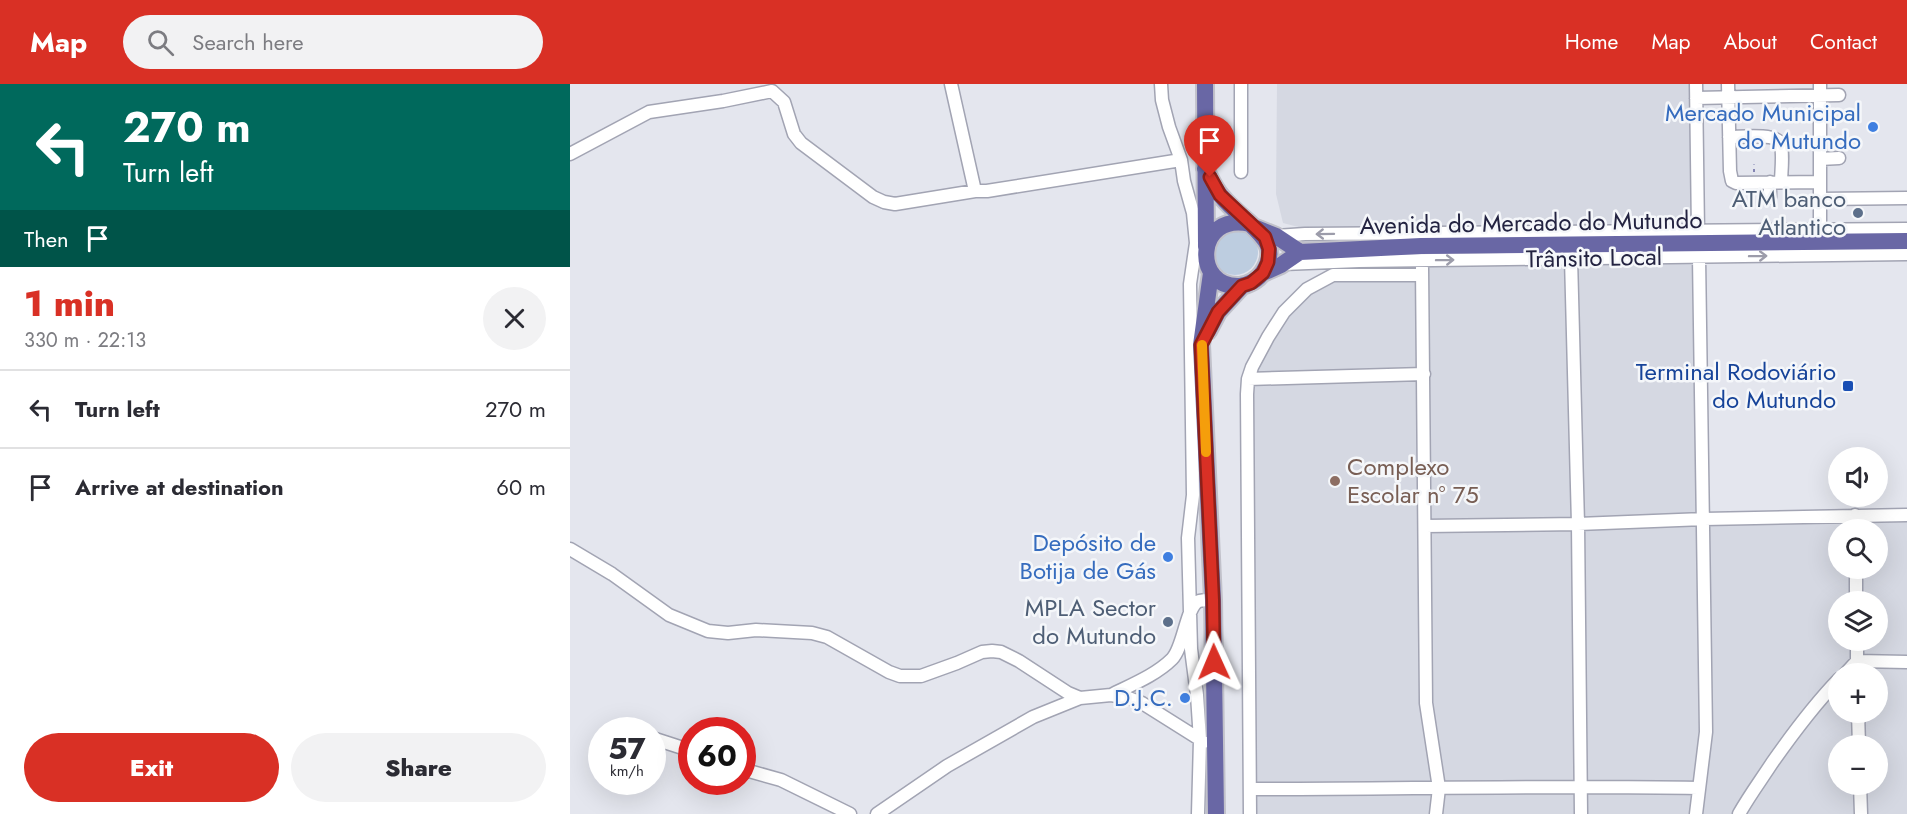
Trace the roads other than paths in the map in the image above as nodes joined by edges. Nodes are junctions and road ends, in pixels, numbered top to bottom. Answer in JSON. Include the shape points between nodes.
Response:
{"nodes":[{"id":1,"x":951,"y":84,"type":"edge"},
{"id":2,"x":1161,"y":84,"type":"edge"},
{"id":3,"x":1205,"y":84,"type":"edge"},
{"id":4,"x":1241,"y":84,"type":"edge"},
{"id":5,"x":1696,"y":84,"type":"edge"},
{"id":6,"x":1728,"y":84,"type":"edge"},
{"id":7,"x":1820,"y":90,"type":"edge"},
{"id":8,"x":1839,"y":95,"type":"dead end"},
{"id":9,"x":1728,"y":97,"type":"junction"},
{"id":10,"x":1696,"y":98,"type":"junction"},
{"id":11,"x":1729,"y":137,"type":"junction"},
{"id":12,"x":570,"y":154,"type":"edge"},
{"id":13,"x":1839,"y":158,"type":"dead end"},
{"id":14,"x":1820,"y":159,"type":"junction"},
{"id":15,"x":1181,"y":160,"type":"junction"},
{"id":16,"x":1205,"y":169,"type":"junction"},
{"id":17,"x":1241,"y":172,"type":"dead end"},
{"id":18,"x":1776,"y":182,"type":"junction"},
{"id":19,"x":1820,"y":182,"type":"junction"},
{"id":20,"x":975,"y":191,"type":"junction"},
{"id":21,"x":1770,"y":197,"type":"dead end"},
{"id":22,"x":1907,"y":198,"type":"edge"},
{"id":23,"x":1821,"y":199,"type":"junction"},
{"id":24,"x":1253,"y":226,"type":"junction"},
{"id":25,"x":1907,"y":229,"type":"edge"},
{"id":26,"x":1820,"y":230,"type":"junction"},
{"id":27,"x":1698,"y":231,"type":"junction"},
{"id":28,"x":1276,"y":236,"type":"junction"},
{"id":29,"x":1907,"y":241,"type":"edge"},
{"id":30,"x":1206,"y":251,"type":"junction"},
{"id":31,"x":1300,"y":252,"type":"junction"},
{"id":32,"x":1907,"y":254,"type":"edge"},
{"id":33,"x":1699,"y":257,"type":"junction"},
{"id":34,"x":1571,"y":258,"type":"junction"},
{"id":35,"x":1422,"y":260,"type":"junction"},
{"id":36,"x":1281,"y":264,"type":"junction"},
{"id":37,"x":1211,"y":273,"type":"junction"},
{"id":38,"x":1263,"y":273,"type":"junction"},
{"id":39,"x":1422,"y":276,"type":"junction"},
{"id":40,"x":1242,"y":286,"type":"junction"},
{"id":41,"x":1201,"y":345,"type":"junction"},
{"id":42,"x":1424,"y":374,"type":"junction"},
{"id":43,"x":1248,"y":379,"type":"junction"},
{"id":44,"x":1855,"y":515,"type":"junction"},
{"id":45,"x":1907,"y":515,"type":"edge"},
{"id":46,"x":1704,"y":519,"type":"junction"},
{"id":47,"x":1855,"y":519,"type":"edge"},
{"id":48,"x":1578,"y":524,"type":"junction"},
{"id":49,"x":1425,"y":526,"type":"junction"},
{"id":50,"x":570,"y":549,"type":"edge"},
{"id":51,"x":1213,"y":600,"type":"junction"},
{"id":52,"x":1191,"y":611,"type":"junction"},
{"id":53,"x":1907,"y":662,"type":"edge"},
{"id":54,"x":1888,"y":664,"type":"edge"},
{"id":55,"x":1828,"y":691,"type":"edge"},
{"id":56,"x":1112,"y":695,"type":"junction"},
{"id":57,"x":1080,"y":698,"type":"junction"},
{"id":58,"x":1208,"y":743,"type":"junction"},
{"id":59,"x":756,"y":773,"type":"edge"},
{"id":60,"x":1581,"y":785,"type":"junction"},
{"id":61,"x":1439,"y":788,"type":"junction"},
{"id":62,"x":1698,"y":788,"type":"junction"},
{"id":63,"x":1250,"y":789,"type":"junction"},
{"id":64,"x":1860,"y":795,"type":"edge"},
{"id":65,"x":850,"y":814,"type":"edge"},
{"id":66,"x":878,"y":814,"type":"edge"},
{"id":67,"x":1198,"y":814,"type":"edge"},
{"id":68,"x":1216,"y":814,"type":"edge"},
{"id":69,"x":1250,"y":814,"type":"edge"},
{"id":70,"x":1436,"y":814,"type":"edge"},
{"id":71,"x":1581,"y":814,"type":"edge"},
{"id":72,"x":1696,"y":814,"type":"edge"},
{"id":73,"x":1739,"y":814,"type":"edge"},
{"id":74,"x":1861,"y":814,"type":"edge"}],
"edges":[{"from":1,"to":20,"type":"street"},
{"from":2,"to":15,"type":"street","via":[[1169,127]]},
{"from":3,"to":16,"type":"main road"},
{"from":4,"to":17,"type":"street"},
{"from":5,"to":10,"type":"street"},
{"from":6,"to":9,"type":"street"},
{"from":7,"to":8,"type":"street"},
{"from":7,"to":9,"type":"street"},
{"from":7,"to":14,"type":"street"},
{"from":9,"to":10,"type":"street"},
{"from":9,"to":11,"type":"street"},
{"from":10,"to":27,"type":"street"},
{"from":11,"to":18,"type":"street","via":[[1732,181]]},
{"from":11,"to":18,"type":"street","via":[[1772,137],[1779,141],[1782,148]]},
{"from":12,"to":20,"type":"street","via":[[649,112],[772,91],[784,102],[794,134],[801,143],[873,197],[895,204]]},
{"from":13,"to":14,"type":"street"},
{"from":14,"to":19,"type":"street"},
{"from":15,"to":20,"type":"street"},
{"from":15,"to":52,"type":"street","via":[[1196,243],[1190,284]]},
{"from":16,"to":24,"type":"main road","via":[[1220,195]]},
{"from":16,"to":30,"type":"main road"},
{"from":18,"to":19,"type":"street"},
{"from":18,"to":21,"type":"street"},
{"from":19,"to":23,"type":"street"},
{"from":22,"to":23,"type":"street"},
{"from":23,"to":26,"type":"street"},
{"from":24,"to":28,"type":"main road"},
{"from":24,"to":30,"type":"main road","via":[[1240,222],[1221,226],[1208,241]]},
{"from":24,"to":38,"type":"main road","via":[[1265,237],[1269,249]]},
{"from":25,"to":26,"type":"street"},
{"from":26,"to":27,"type":"street"},
{"from":27,"to":28,"type":"street","one_way":true},
{"from":28,"to":31,"type":"main road"},
{"from":29,"to":31,"type":"main road","name":"Avenida do Mercado do Mutundo","via":[[1421,246]]},
{"from":30,"to":37,"type":"main road"},
{"from":31,"to":36,"type":"main road","name":"Avenida do Mercado do Mutundo"},
{"from":33,"to":32,"type":"street","name":"Trânsito Local","one_way":true},
{"from":33,"to":34,"type":"street","name":"Trânsito Local"},
{"from":33,"to":46,"type":"street"},
{"from":35,"to":34,"type":"street","name":"Trânsito Local","one_way":true},
{"from":34,"to":48,"type":"street"},
{"from":35,"to":36,"type":"street","name":"Trânsito Local"},
{"from":35,"to":39,"type":"street"},
{"from":36,"to":38,"type":"main road","name":"Avenida do Mercado do Mutundo"},
{"from":37,"to":40,"type":"main road","via":[[1220,281]]},
{"from":37,"to":41,"type":"main road"},
{"from":38,"to":40,"type":"main road"},
{"from":39,"to":42,"type":"street"},
{"from":39,"to":43,"type":"street","via":[[1333,275],[1307,289],[1284,312]]},
{"from":40,"to":41,"type":"main road","via":[[1218,312]]},
{"from":41,"to":51,"type":"main road"},
{"from":42,"to":43,"type":"street"},
{"from":42,"to":49,"type":"street"},
{"from":43,"to":63,"type":"street"},
{"from":44,"to":45,"type":"street"},
{"from":44,"to":46,"type":"street"},
{"from":44,"to":47,"type":"street"},
{"from":46,"to":48,"type":"street"},
{"from":46,"to":62,"type":"street","via":[[1706,732]]},
{"from":48,"to":49,"type":"street"},
{"from":48,"to":60,"type":"street"},
{"from":49,"to":61,"type":"street","via":[[1426,704]]},
{"from":50,"to":57,"type":"street","via":[[669,615],[708,631],[812,633],[900,676],[921,676],[982,652],[1001,652]]},
{"from":51,"to":52,"type":"street","via":[[1200,601]]},
{"from":51,"to":58,"type":"main road"},
{"from":52,"to":56,"type":"street","via":[[1172,660]]},
{"from":52,"to":58,"type":"street","via":[[1191,650]]},
{"from":53,"to":54,"type":"street"},
{"from":55,"to":73,"type":"street","via":[[1798,726]]},
{"from":56,"to":57,"type":"street"},
{"from":56,"to":58,"type":"street","via":[[1142,704]]},
{"from":57,"to":66,"type":"street","via":[[1033,717],[947,766]]},
{"from":58,"to":67,"type":"street"},
{"from":58,"to":68,"type":"main road"},
{"from":59,"to":65,"type":"street","via":[[781,780]]},
{"from":60,"to":61,"type":"street"},
{"from":60,"to":62,"type":"street"},
{"from":60,"to":71,"type":"street"},
{"from":61,"to":63,"type":"street"},
{"from":61,"to":70,"type":"street"},
{"from":62,"to":72,"type":"street"},
{"from":63,"to":69,"type":"street"},
{"from":64,"to":74,"type":"street"}]}
